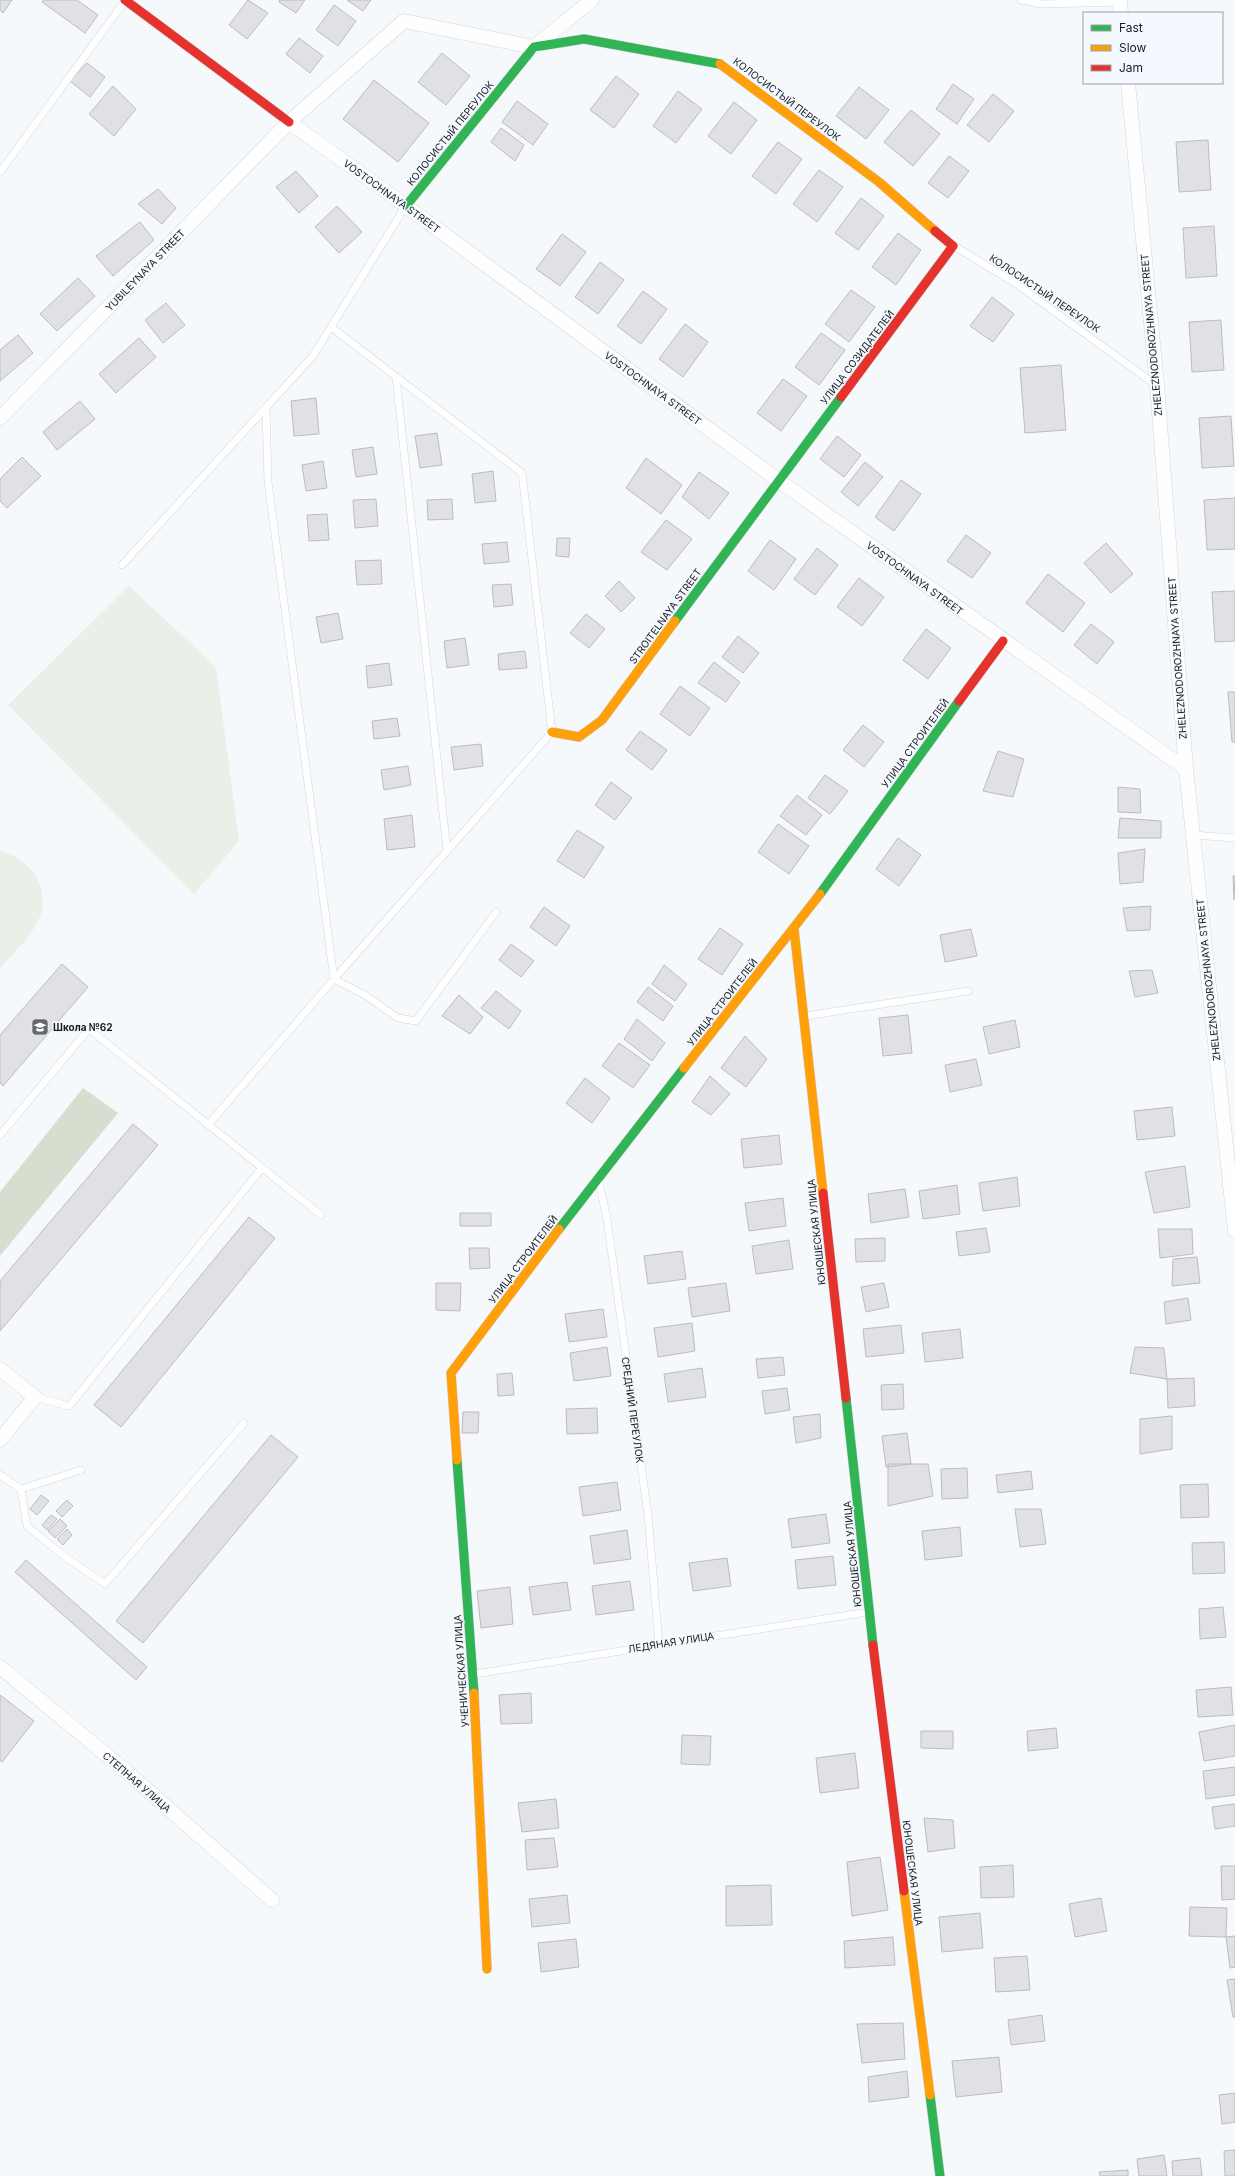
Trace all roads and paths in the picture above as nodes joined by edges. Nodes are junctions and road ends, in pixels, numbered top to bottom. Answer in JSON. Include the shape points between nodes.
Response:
{"nodes":[{"id":1,"x":126,"y":0,"type":"edge"},
{"id":2,"x":592,"y":0,"type":"edge"},
{"id":3,"x":1021,"y":0,"type":"edge"},
{"id":4,"x":1121,"y":5,"type":"edge"},
{"id":5,"x":534,"y":47,"type":"junction"},
{"id":6,"x":1128,"y":84,"type":"edge"},
{"id":7,"x":289,"y":122,"type":"junction"},
{"id":8,"x":0,"y":172,"type":"edge"},
{"id":9,"x":406,"y":206,"type":"junction"},
{"id":10,"x":953,"y":246,"type":"junction"},
{"id":11,"x":331,"y":327,"type":"junction"},
{"id":12,"x":396,"y":377,"type":"junction"},
{"id":13,"x":1157,"y":385,"type":"junction"},
{"id":14,"x":266,"y":408,"type":"junction"},
{"id":15,"x":0,"y":418,"type":"edge"},
{"id":16,"x":778,"y":480,"type":"junction"},
{"id":17,"x":122,"y":565,"type":"dead end"},
{"id":18,"x":1003,"y":641,"type":"junction"},
{"id":19,"x":552,"y":732,"type":"junction"},
{"id":20,"x":1186,"y":769,"type":"junction"},
{"id":21,"x":1193,"y":835,"type":"junction"},
{"id":22,"x":1235,"y":838,"type":"edge"},
{"id":23,"x":447,"y":851,"type":"junction"},
{"id":24,"x":496,"y":912,"type":"dead end"},
{"id":25,"x":794,"y":929,"type":"junction"},
{"id":26,"x":334,"y":979,"type":"junction"},
{"id":27,"x":968,"y":992,"type":"dead end"},
{"id":28,"x":803,"y":1016,"type":"junction"},
{"id":29,"x":208,"y":1125,"type":"junction"},
{"id":30,"x":0,"y":1135,"type":"edge"},
{"id":31,"x":1231,"y":1153,"type":"edge"},
{"id":32,"x":262,"y":1168,"type":"junction"},
{"id":33,"x":598,"y":1177,"type":"junction"},
{"id":34,"x":321,"y":1215,"type":"dead end"},
{"id":35,"x":1235,"y":1231,"type":"edge"},
{"id":36,"x":0,"y":1370,"type":"edge"},
{"id":37,"x":451,"y":1373,"type":"joint"},
{"id":38,"x":35,"y":1397,"type":"junction"},
{"id":39,"x":244,"y":1423,"type":"dead end"},
{"id":40,"x":0,"y":1440,"type":"edge"},
{"id":41,"x":82,"y":1470,"type":"dead end"},
{"id":42,"x":0,"y":1475,"type":"edge"},
{"id":43,"x":21,"y":1489,"type":"junction"},
{"id":44,"x":869,"y":1612,"type":"junction"},
{"id":45,"x":659,"y":1644,"type":"junction"},
{"id":46,"x":0,"y":1667,"type":"edge"},
{"id":47,"x":473,"y":1674,"type":"junction"},
{"id":48,"x":272,"y":1900,"type":"dead end"},
{"id":49,"x":487,"y":1969,"type":"dead end"},
{"id":50,"x":940,"y":2176,"type":"edge"}],
"edges":[{"from":1,"to":7,"type":"street","name":"VOSTOCHNAYA STREET"},
{"from":1,"to":8,"type":"lane"},
{"from":2,"to":5,"type":"street"},
{"from":3,"to":4,"type":"lane","via":[[1042,4]]},
{"from":5,"to":7,"type":"street","name":"YUBILEYNAYA STREET","via":[[404,21]]},
{"from":5,"to":9,"type":"street","name":"КОЛОСИСТЫЙ ПЕРЕУЛОК"},
{"from":5,"to":10,"type":"street","name":"КОЛОСИСТЫЙ ПЕРЕУЛОК","via":[[584,38],[720,64],[879,182]]},
{"from":6,"to":13,"type":"street","name":"ZHELEZNODOROZHNAYA STREET"},
{"from":7,"to":9,"type":"street","name":"VOSTOCHNAYA STREET"},
{"from":7,"to":15,"type":"street","name":"YUBILEYNAYA STREET"},
{"from":9,"to":11,"type":"lane"},
{"from":9,"to":16,"type":"street","name":"VOSTOCHNAYA STREET"},
{"from":10,"to":13,"type":"lane","name":"КОЛОСИСТЫЙ ПЕРЕУЛОК","via":[[1015,283]]},
{"from":10,"to":16,"type":"street","name":"УЛИЦА СОЗИДАТЕЛЕЙ"},
{"from":11,"to":12,"type":"lane"},
{"from":11,"to":14,"type":"lane","via":[[313,356]]},
{"from":12,"to":19,"type":"lane","via":[[522,473]]},
{"from":12,"to":23,"type":"lane"},
{"from":13,"to":20,"type":"street","name":"ZHELEZNODOROZHNAYA STREET"},
{"from":14,"to":17,"type":"lane"},
{"from":14,"to":26,"type":"lane","via":[[268,482]]},
{"from":16,"to":18,"type":"street","name":"VOSTOCHNAYA STREET"},
{"from":16,"to":19,"type":"street","name":"STROITELNAYA STREET","via":[[602,720],[579,737]]},
{"from":18,"to":20,"type":"street","name":"VOSTOCHNAYA STREET"},
{"from":18,"to":25,"type":"street","name":"УЛИЦА СТРОИТЕЛЕЙ"},
{"from":19,"to":23,"type":"lane"},
{"from":20,"to":21,"type":"street","name":"ZHELEZNODOROZHNAYA STREET"},
{"from":21,"to":22,"type":"lane"},
{"from":21,"to":31,"type":"street","name":"ZHELEZNODOROZHNAYA STREET"},
{"from":23,"to":26,"type":"lane"},
{"from":24,"to":26,"type":"lane","via":[[416,1021],[398,1018],[365,995]]},
{"from":25,"to":28,"type":"street","name":"ЮНОШЕСКАЯ УЛИЦА"},
{"from":25,"to":33,"type":"street","name":"УЛИЦА СТРОИТЕЛЕЙ"},
{"from":26,"to":29,"type":"lane"},
{"from":27,"to":28,"type":"lane"},
{"from":28,"to":44,"type":"street","name":"ЮНОШЕСКАЯ УЛИЦА"},
{"from":29,"to":30,"type":"lane","via":[[89,1029]]},
{"from":29,"to":32,"type":"lane"},
{"from":31,"to":35,"type":"street","name":"ZHELEZNODOROZHNAYA STREET"},
{"from":32,"to":34,"type":"lane"},
{"from":32,"to":38,"type":"lane","via":[[69,1406]]},
{"from":33,"to":37,"type":"street","name":"УЛИЦА СТРОИТЕЛЕЙ"},
{"from":33,"to":45,"type":"lane","name":"СРЕДНИЙ ПЕРЕУЛОК","via":[[607,1218],[648,1515]]},
{"from":36,"to":38,"type":"street"},
{"from":37,"to":47,"type":"street","name":"УЧЕНИЧЕСКАЯ УЛИЦА"},
{"from":38,"to":40,"type":"street"},
{"from":39,"to":43,"type":"lane","via":[[105,1584],[27,1526]]},
{"from":41,"to":43,"type":"lane"},
{"from":42,"to":43,"type":"lane"},
{"from":44,"to":45,"type":"lane","name":"ЛЕДЯНАЯ УЛИЦА"},
{"from":44,"to":50,"type":"street","name":"ЮНОШЕСКАЯ УЛИЦА"},
{"from":45,"to":47,"type":"lane","name":"ЛЕДЯНАЯ УЛИЦА"},
{"from":46,"to":48,"type":"street","name":"СТЕПНАЯ УЛИЦА","via":[[126,1771]]},
{"from":47,"to":49,"type":"street","name":"УЧЕНИЧЕСКАЯ УЛИЦА"}]}
